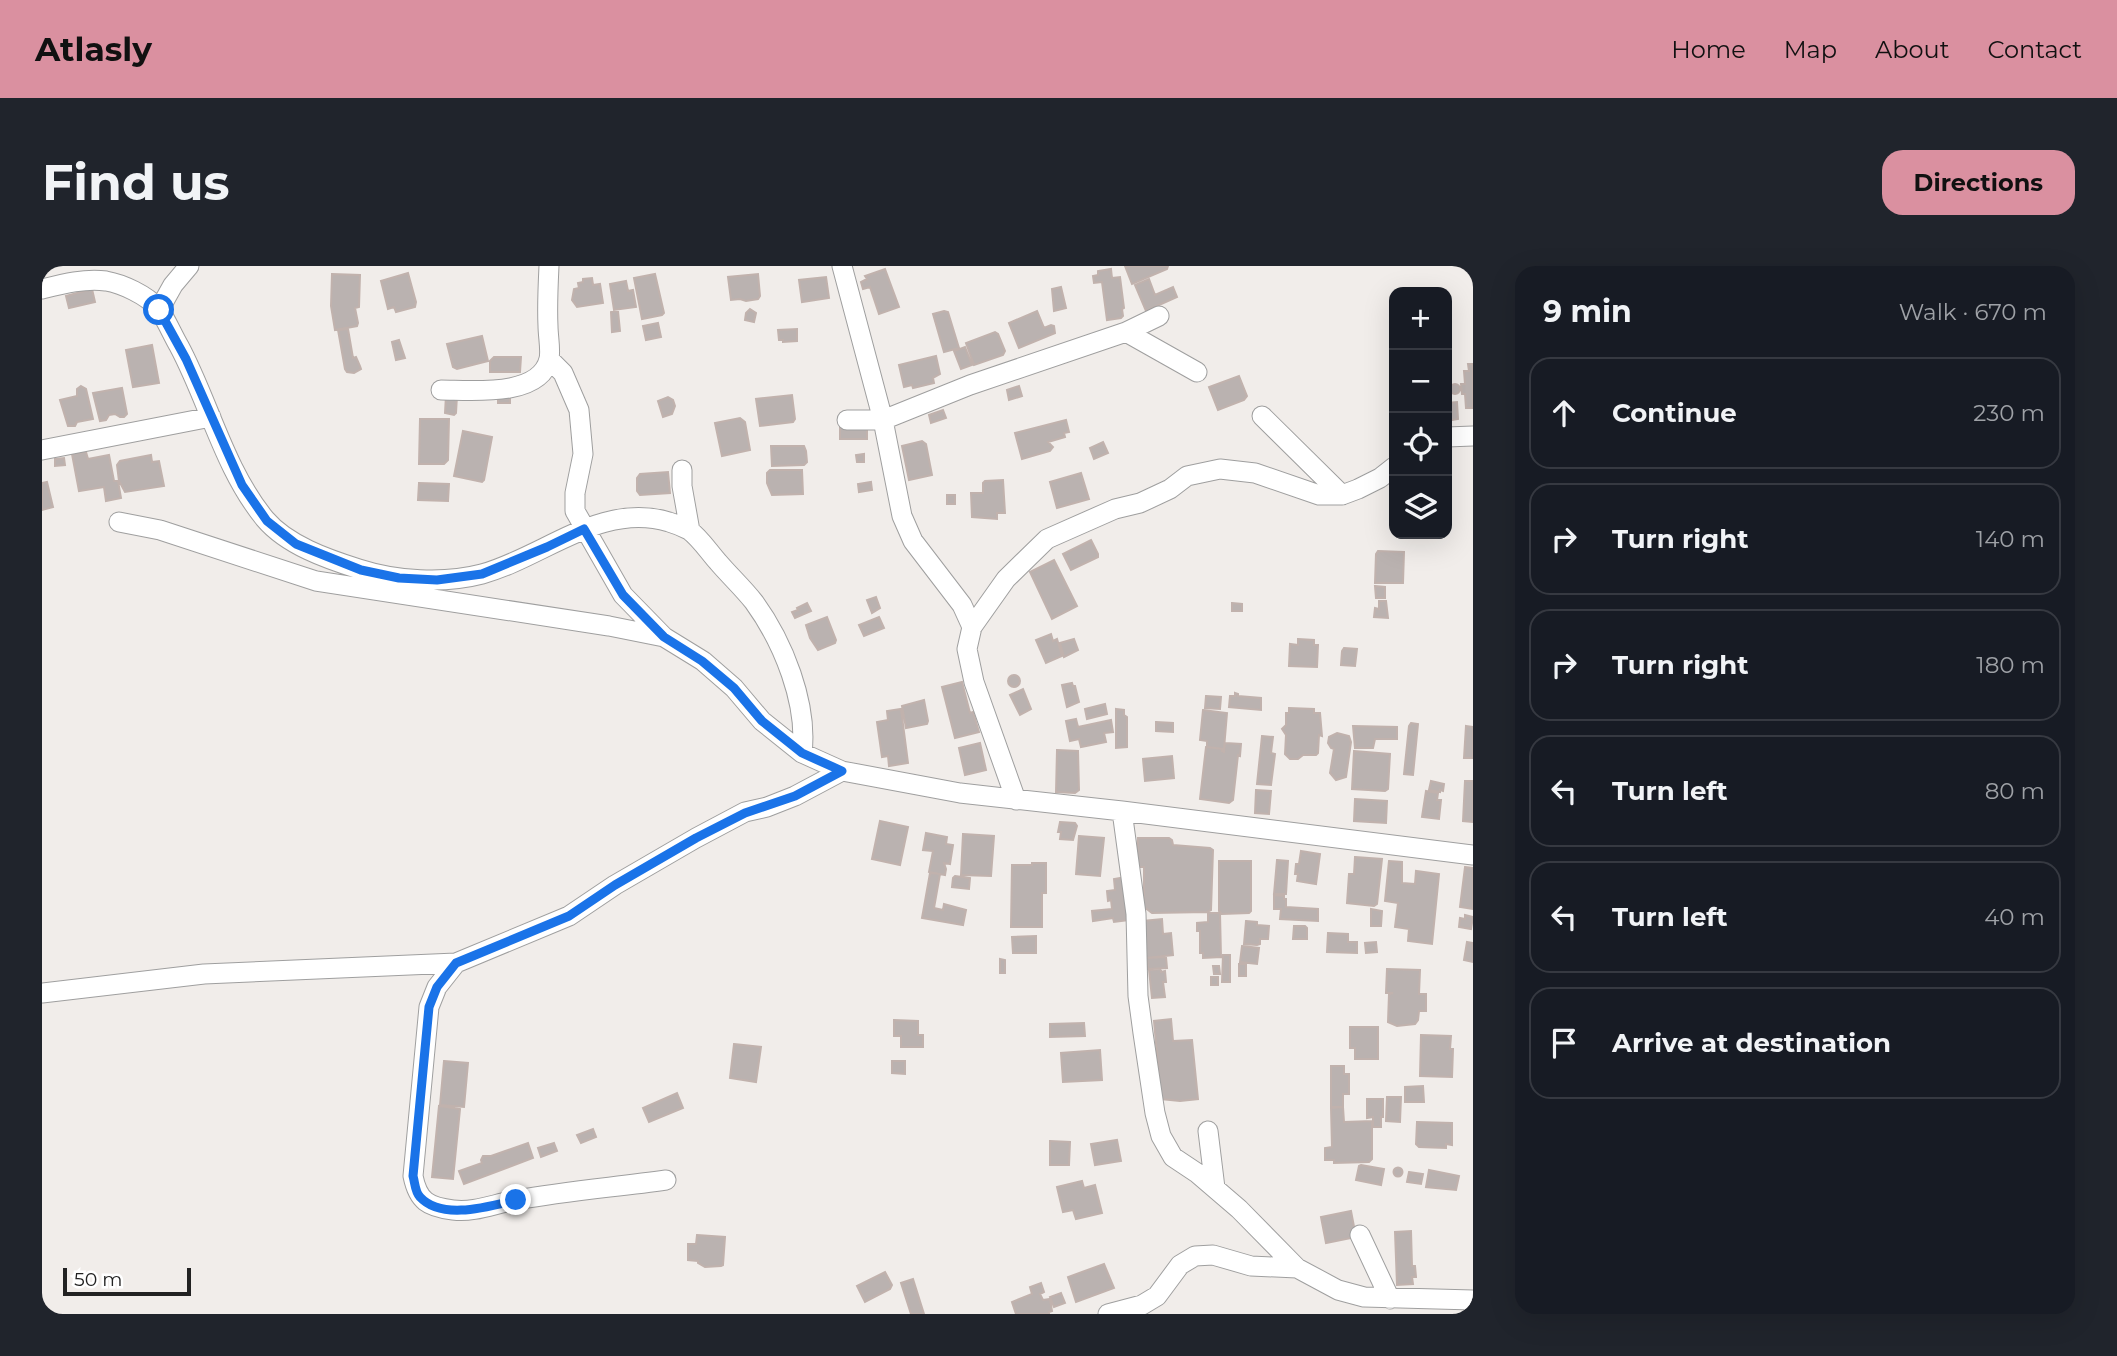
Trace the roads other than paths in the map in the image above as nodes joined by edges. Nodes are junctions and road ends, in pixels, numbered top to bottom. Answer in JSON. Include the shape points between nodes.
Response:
{"nodes":[{"id":1,"x":189,"y":266,"type":"edge"},
{"id":2,"x":549,"y":266,"type":"edge"},
{"id":3,"x":842,"y":266,"type":"edge"},
{"id":4,"x":42,"y":289,"type":"edge"},
{"id":5,"x":159,"y":310,"type":"junction"},
{"id":6,"x":1159,"y":316,"type":"dead end"},
{"id":7,"x":1126,"y":332,"type":"junction"},
{"id":8,"x":549,"y":359,"type":"junction"},
{"id":9,"x":1197,"y":372,"type":"dead end"},
{"id":10,"x":441,"y":390,"type":"dead end"},
{"id":11,"x":1262,"y":416,"type":"dead end"},
{"id":12,"x":211,"y":417,"type":"junction"},
{"id":13,"x":847,"y":420,"type":"dead end"},
{"id":14,"x":883,"y":420,"type":"junction"},
{"id":15,"x":1473,"y":436,"type":"edge"},
{"id":16,"x":1452,"y":438,"type":"edge"},
{"id":17,"x":42,"y":450,"type":"edge"},
{"id":18,"x":682,"y":470,"type":"dead end"},
{"id":19,"x":1389,"y":471,"type":"edge"},
{"id":20,"x":1342,"y":495,"type":"junction"},
{"id":21,"x":119,"y":522,"type":"dead end"},
{"id":22,"x":584,"y":529,"type":"junction"},
{"id":23,"x":690,"y":531,"type":"junction"},
{"id":24,"x":972,"y":627,"type":"junction"},
{"id":25,"x":664,"y":637,"type":"junction"},
{"id":26,"x":802,"y":753,"type":"junction"},
{"id":27,"x":842,"y":771,"type":"junction"},
{"id":28,"x":1016,"y":800,"type":"junction"},
{"id":29,"x":1122,"y":810,"type":"junction"},
{"id":30,"x":1473,"y":855,"type":"edge"},
{"id":31,"x":456,"y":963,"type":"junction"},
{"id":32,"x":42,"y":993,"type":"edge"},
{"id":33,"x":1208,"y":1131,"type":"dead end"},
{"id":34,"x":666,"y":1180,"type":"dead end"},
{"id":35,"x":1215,"y":1188,"type":"junction"},
{"id":36,"x":1360,"y":1235,"type":"dead end"},
{"id":37,"x":1297,"y":1268,"type":"junction"},
{"id":38,"x":1390,"y":1299,"type":"junction"},
{"id":39,"x":1473,"y":1300,"type":"edge"},
{"id":40,"x":1108,"y":1314,"type":"edge"}],
"edges":[{"from":1,"to":5,"type":"street"},
{"from":2,"to":8,"type":"street"},
{"from":3,"to":14,"type":"street"},
{"from":4,"to":5,"type":"street","via":[[106,281],[130,289]]},
{"from":5,"to":12,"type":"street"},
{"from":6,"to":7,"type":"street"},
{"from":7,"to":9,"type":"street"},
{"from":7,"to":14,"type":"street"},
{"from":8,"to":10,"type":"street","via":[[541,374],[508,389]]},
{"from":8,"to":22,"type":"street","via":[[564,373],[579,410],[583,454],[575,511]]},
{"from":11,"to":20,"type":"street"},
{"from":12,"to":17,"type":"street"},
{"from":12,"to":22,"type":"street","via":[[242,485],[267,521],[296,544],[361,570],[437,580],[482,574]]},
{"from":13,"to":14,"type":"street"},
{"from":14,"to":24,"type":"street","via":[[902,516]]},
{"from":15,"to":16,"type":"street"},
{"from":18,"to":23,"type":"street"},
{"from":19,"to":20,"type":"street"},
{"from":20,"to":24,"type":"street","via":[[1319,495],[1255,473],[1220,469],[1187,476],[1140,503],[1047,539],[1006,579]]},
{"from":21,"to":25,"type":"street","via":[[160,530],[316,581]]},
{"from":22,"to":23,"type":"street","via":[[639,516]]},
{"from":22,"to":25,"type":"street","via":[[623,595]]},
{"from":23,"to":26,"type":"street","via":[[770,625],[801,711]]},
{"from":24,"to":28,"type":"street","via":[[967,649],[974,682]]},
{"from":25,"to":26,"type":"street","via":[[702,661],[734,688],[762,721]]},
{"from":26,"to":27,"type":"street"},
{"from":27,"to":28,"type":"street"},
{"from":27,"to":31,"type":"street","via":[[696,838],[569,916]]},
{"from":28,"to":29,"type":"street"},
{"from":29,"to":30,"type":"street"},
{"from":29,"to":35,"type":"street","via":[[1136,914],[1138,996],[1155,1113],[1173,1157]]},
{"from":31,"to":32,"type":"street","via":[[204,974]]},
{"from":31,"to":34,"type":"street","via":[[437,987],[429,1007],[413,1176],[420,1198],[454,1211]]},
{"from":33,"to":35,"type":"street"},
{"from":35,"to":37,"type":"street"},
{"from":36,"to":38,"type":"street"},
{"from":37,"to":38,"type":"street","via":[[1338,1290]]},
{"from":37,"to":40,"type":"street","via":[[1195,1256],[1180,1265],[1157,1296]]},
{"from":38,"to":39,"type":"street"}]}
